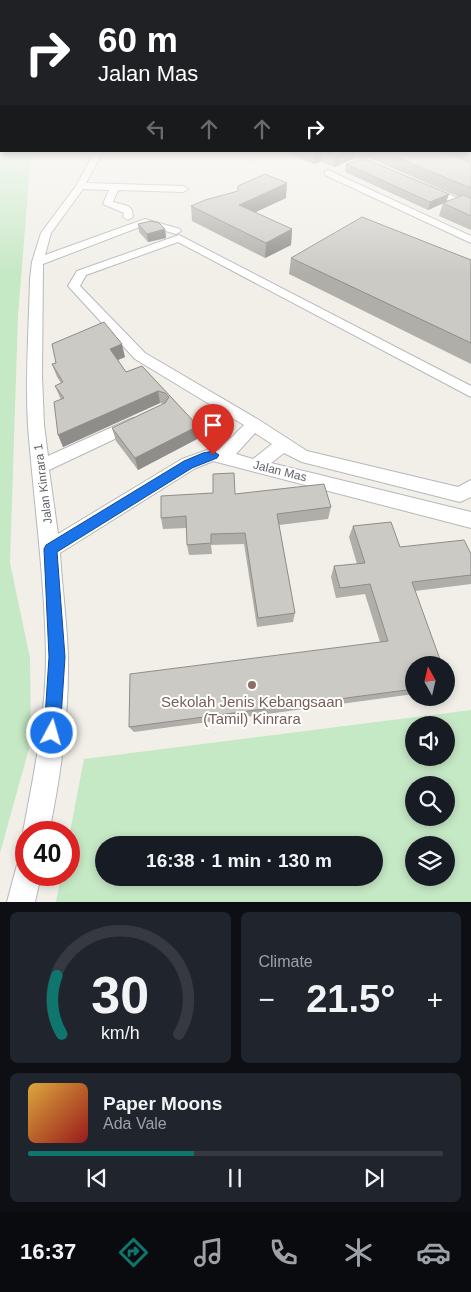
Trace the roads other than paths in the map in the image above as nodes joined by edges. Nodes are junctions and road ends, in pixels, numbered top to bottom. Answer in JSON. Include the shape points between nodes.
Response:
{"nodes":[{"id":1,"x":77,"y":190,"type":"edge"},
{"id":2,"x":114,"y":190,"type":"edge"},
{"id":3,"x":372,"y":190,"type":"edge"},
{"id":4,"x":431,"y":190,"type":"edge"},
{"id":5,"x":459,"y":202,"type":"junction"},
{"id":6,"x":471,"y":207,"type":"edge"},
{"id":7,"x":432,"y":213,"type":"junction"},
{"id":8,"x":128,"y":217,"type":"dead end"},
{"id":9,"x":176,"y":231,"type":"dead end"},
{"id":10,"x":471,"y":240,"type":"edge"},
{"id":11,"x":38,"y":262,"type":"junction"},
{"id":12,"x":471,"y":392,"type":"edge"},
{"id":13,"x":144,"y":420,"type":"edge"},
{"id":14,"x":254,"y":424,"type":"junction"},
{"id":15,"x":284,"y":444,"type":"junction"},
{"id":16,"x":224,"y":456,"type":"junction"},
{"id":17,"x":257,"y":465,"type":"junction"},
{"id":18,"x":40,"y":467,"type":"junction"},
{"id":19,"x":471,"y":487,"type":"edge"},
{"id":20,"x":471,"y":520,"type":"edge"},
{"id":21,"x":50,"y":549,"type":"junction"},
{"id":22,"x":38,"y":821,"type":"edge"},
{"id":23,"x":25,"y":886,"type":"edge"},
{"id":24,"x":21,"y":902,"type":"edge"}],
"edges":[{"from":1,"to":11,"type":"street","name":"Jalan Kinrara 1","via":[[46,233]]},
{"from":2,"to":8,"type":"street","via":[[108,204],[125,208],[129,212]]},
{"from":3,"to":7,"type":"street"},
{"from":4,"to":5,"type":"street"},
{"from":5,"to":6,"type":"street"},
{"from":5,"to":7,"type":"street"},
{"from":7,"to":10,"type":"street"},
{"from":9,"to":11,"type":"street","via":[[145,222]]},
{"from":11,"to":18,"type":"street","name":"Jalan Kinrara 1","via":[[35,376]]},
{"from":12,"to":14,"type":"street","via":[[178,238],[81,273],[74,286],[140,356]]},
{"from":13,"to":18,"type":"street"},
{"from":14,"to":15,"type":"street"},
{"from":14,"to":16,"type":"street"},
{"from":15,"to":17,"type":"street"},
{"from":15,"to":19,"type":"street","via":[[302,456],[460,495]]},
{"from":16,"to":17,"type":"street","name":"Jalan Mas"},
{"from":16,"to":21,"type":"street","name":"Jalan Mas","via":[[207,456],[188,464]]},
{"from":17,"to":20,"type":"street","name":"Jalan Mas"},
{"from":18,"to":21,"type":"street","name":"Jalan Kinrara 1"},
{"from":21,"to":22,"type":"street","name":"Jalan Kinrara 1","via":[[57,657],[48,766]]},
{"from":23,"to":24,"type":"street"}]}
